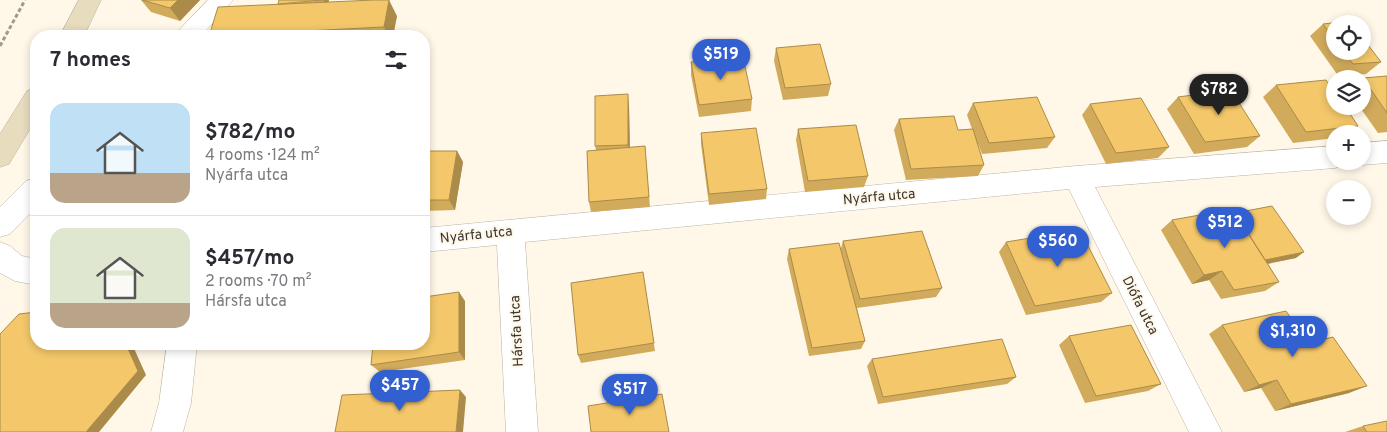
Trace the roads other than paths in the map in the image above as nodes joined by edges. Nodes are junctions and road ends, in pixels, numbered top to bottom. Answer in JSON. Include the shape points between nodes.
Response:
{"nodes":[{"id":1,"x":90,"y":0,"type":"edge"},
{"id":2,"x":222,"y":0,"type":"edge"},
{"id":3,"x":75,"y":30,"type":"edge"},
{"id":4,"x":193,"y":30,"type":"edge"},
{"id":5,"x":30,"y":108,"type":"edge"},
{"id":6,"x":1387,"y":152,"type":"edge"},
{"id":7,"x":1371,"y":153,"type":"edge"},
{"id":8,"x":0,"y":156,"type":"edge"},
{"id":9,"x":1326,"y":158,"type":"edge"},
{"id":10,"x":1076,"y":178,"type":"junction"},
{"id":11,"x":30,"y":195,"type":"edge"},
{"id":12,"x":0,"y":226,"type":"edge"},
{"id":13,"x":510,"y":230,"type":"junction"},
{"id":14,"x":430,"y":239,"type":"edge"},
{"id":15,"x":0,"y":255,"type":"edge"},
{"id":16,"x":30,"y":271,"type":"edge"},
{"id":17,"x":181,"y":350,"type":"edge"},
{"id":18,"x":167,"y":432,"type":"edge"},
{"id":19,"x":522,"y":432,"type":"edge"},
{"id":20,"x":1206,"y":432,"type":"edge"}],
"edges":[{"from":1,"to":3,"type":"main road"},
{"from":2,"to":4,"type":"street"},
{"from":5,"to":8,"type":"main road"},
{"from":6,"to":7,"type":"street"},
{"from":9,"to":10,"type":"street","name":"Nyárfa utca"},
{"from":10,"to":13,"type":"street","name":"Nyárfa utca"},
{"from":10,"to":20,"type":"street","name":"Diófa utca"},
{"from":11,"to":12,"type":"street"},
{"from":13,"to":14,"type":"street","name":"Nyárfa utca"},
{"from":13,"to":19,"type":"street","name":"Hársfa utca"},
{"from":15,"to":16,"type":"street","via":[[15,268]]},
{"from":17,"to":18,"type":"street","via":[[175,404]]}]}
